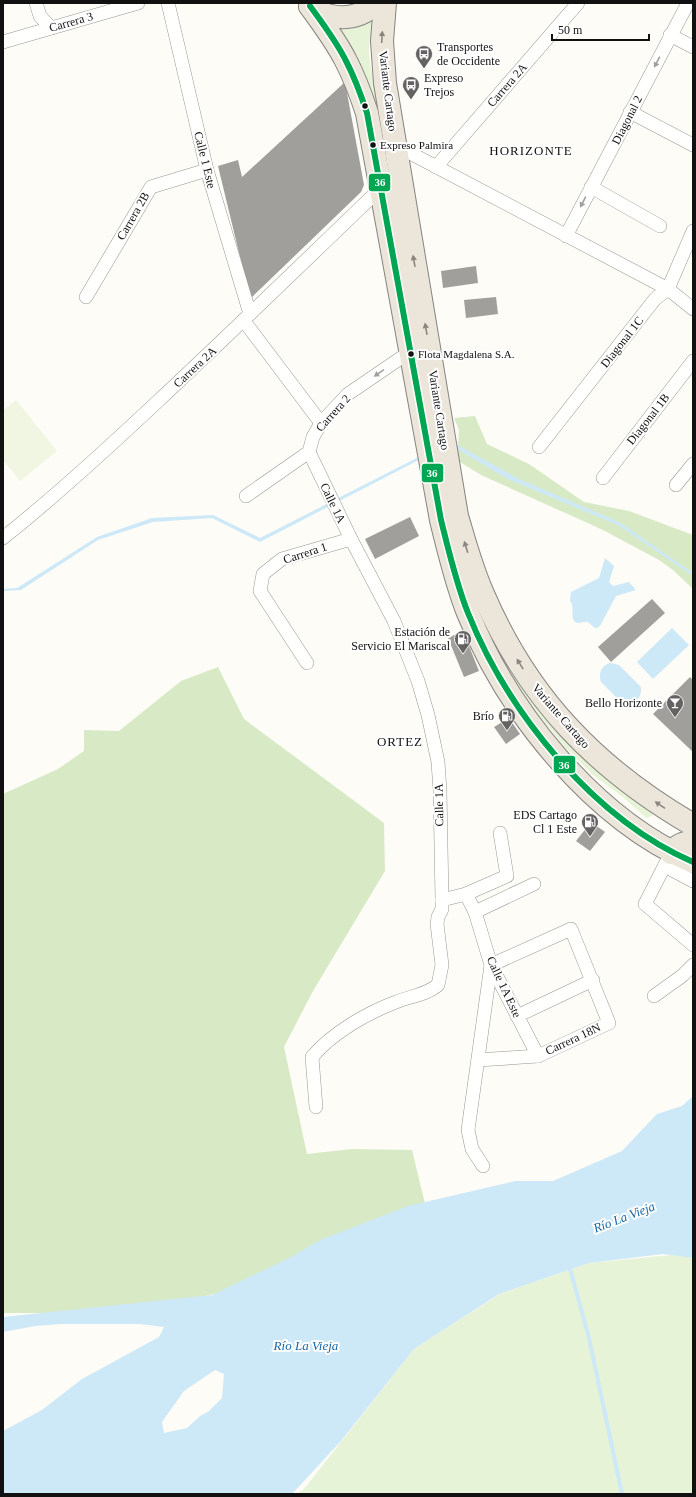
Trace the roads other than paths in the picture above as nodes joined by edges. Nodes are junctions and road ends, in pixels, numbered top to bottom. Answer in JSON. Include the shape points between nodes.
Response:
{"nodes":[{"id":1,"x":36,"y":3,"type":"edge"},
{"id":2,"x":138,"y":3,"type":"edge"},
{"id":3,"x":168,"y":3,"type":"edge"},
{"id":4,"x":376,"y":3,"type":"edge"},
{"id":5,"x":385,"y":3,"type":"edge"},
{"id":6,"x":578,"y":3,"type":"edge"},
{"id":7,"x":688,"y":3,"type":"edge"},
{"id":8,"x":308,"y":5,"type":"edge"},
{"id":9,"x":102,"y":8,"type":"edge"},
{"id":10,"x":51,"y":28,"type":"junction"},
{"id":11,"x":670,"y":35,"type":"junction"},
{"id":12,"x":4,"y":40,"type":"edge"},
{"id":13,"x":693,"y":47,"type":"edge"},
{"id":14,"x":630,"y":112,"type":"junction"},
{"id":15,"x":395,"y":145,"type":"junction"},
{"id":16,"x":693,"y":145,"type":"edge"},
{"id":17,"x":436,"y":167,"type":"junction"},
{"id":18,"x":207,"y":170,"type":"junction"},
{"id":19,"x":591,"y":187,"type":"junction"},
{"id":20,"x":381,"y":188,"type":"junction"},
{"id":21,"x":660,"y":226,"type":"dead end"},
{"id":22,"x":693,"y":231,"type":"edge"},
{"id":23,"x":566,"y":236,"type":"junction"},
{"id":24,"x":668,"y":289,"type":"junction"},
{"id":25,"x":86,"y":297,"type":"dead end"},
{"id":26,"x":693,"y":309,"type":"edge"},
{"id":27,"x":247,"y":317,"type":"junction"},
{"id":28,"x":411,"y":351,"type":"junction"},
{"id":29,"x":693,"y":361,"type":"edge"},
{"id":30,"x":322,"y":423,"type":"junction"},
{"id":31,"x":435,"y":439,"type":"junction"},
{"id":32,"x":539,"y":447,"type":"dead end"},
{"id":33,"x":309,"y":452,"type":"junction"},
{"id":34,"x":439,"y":462,"type":"junction"},
{"id":35,"x":693,"y":464,"type":"edge"},
{"id":36,"x":603,"y":478,"type":"dead end"},
{"id":37,"x":676,"y":485,"type":"dead end"},
{"id":38,"x":246,"y":496,"type":"dead end"},
{"id":39,"x":3,"y":538,"type":"edge"},
{"id":40,"x":351,"y":539,"type":"junction"},
{"id":41,"x":307,"y":663,"type":"dead end"},
{"id":42,"x":616,"y":814,"type":"junction"},
{"id":43,"x":688,"y":822,"type":"edge"},
{"id":44,"x":500,"y":833,"type":"dead end"},
{"id":45,"x":693,"y":842,"type":"edge"},
{"id":46,"x":668,"y":859,"type":"junction"},
{"id":47,"x":693,"y":862,"type":"edge"},
{"id":48,"x":693,"y":880,"type":"edge"},
{"id":49,"x":534,"y":884,"type":"dead end"},
{"id":50,"x":466,"y":894,"type":"junction"},
{"id":51,"x":442,"y":900,"type":"junction"},
{"id":52,"x":475,"y":912,"type":"junction"},
{"id":53,"x":693,"y":945,"type":"edge"},
{"id":54,"x":491,"y":965,"type":"junction"},
{"id":55,"x":693,"y":965,"type":"edge"},
{"id":56,"x":592,"y":980,"type":"junction"},
{"id":57,"x":654,"y":996,"type":"dead end"},
{"id":58,"x":517,"y":1016,"type":"junction"},
{"id":59,"x":538,"y":1056,"type":"junction"},
{"id":60,"x":478,"y":1060,"type":"junction"},
{"id":61,"x":316,"y":1107,"type":"dead end"},
{"id":62,"x":483,"y":1166,"type":"dead end"}],
"edges":[{"from":1,"to":10,"type":"street","via":[[40,16]]},
{"from":2,"to":9,"type":"street","name":"Carrera 3"},
{"from":3,"to":18,"type":"street","name":"Calle 1 Este"},
{"from":4,"to":8,"type":"highway","via":[[365,12],[346,18],[327,16]]},
{"from":15,"to":5,"type":"highway","name":"Variante Cartago","one_way":true,"via":[[382,67]]},
{"from":6,"to":17,"type":"street","name":"Carrera 2A"},
{"from":7,"to":11,"type":"street","name":"Diagonal 2"},
{"from":8,"to":20,"type":"highway","name":"Variante Cartago","via":[[331,34],[357,86],[367,113]]},
{"from":9,"to":10,"type":"street","name":"Carrera 3"},
{"from":10,"to":12,"type":"street","name":"Carrera 3"},
{"from":11,"to":13,"type":"street"},
{"from":11,"to":14,"type":"street","name":"Diagonal 2","one_way":true},
{"from":14,"to":16,"type":"street"},
{"from":14,"to":19,"type":"street","name":"Diagonal 2"},
{"from":15,"to":17,"type":"street"},
{"from":31,"to":15,"type":"highway","name":"Variante Cartago","one_way":true},
{"from":17,"to":23,"type":"street"},
{"from":18,"to":25,"type":"street","name":"Carrera 2B","via":[[151,186]]},
{"from":18,"to":27,"type":"street","name":"Calle 1 Este"},
{"from":19,"to":21,"type":"street"},
{"from":19,"to":23,"type":"street","name":"Diagonal 2","one_way":true},
{"from":20,"to":27,"type":"street","name":"Carrera 2A"},
{"from":20,"to":28,"type":"highway","name":"Variante Cartago"},
{"from":22,"to":24,"type":"street","name":"Diagonal 1C"},
{"from":23,"to":24,"type":"street"},
{"from":24,"to":26,"type":"street"},
{"from":24,"to":32,"type":"street","name":"Diagonal 1C","via":[[655,299]]},
{"from":27,"to":30,"type":"street"},
{"from":27,"to":39,"type":"street","name":"Carrera 2A","via":[[44,506]]},
{"from":28,"to":30,"type":"street","name":"Carrera 2","one_way":true,"via":[[348,394]]},
{"from":28,"to":31,"type":"highway","name":"Variante Cartago"},
{"from":29,"to":36,"type":"street","name":"Diagonal 1B"},
{"from":30,"to":33,"type":"street","name":"Carrera 2","via":[[313,437]]},
{"from":31,"to":34,"type":"highway","name":"Variante Cartago"},
{"from":33,"to":38,"type":"street"},
{"from":33,"to":40,"type":"street","name":"Calle 1A"},
{"from":34,"to":42,"type":"highway","name":"Variante Cartago","via":[[441,520],[455,576],[468,614],[494,667],[523,715],[548,747]]},
{"from":43,"to":34,"type":"highway","name":"Variante Cartago","one_way":true,"via":[[640,792],[594,754],[556,713],[522,669],[495,621],[473,570]]},
{"from":35,"to":37,"type":"street"},
{"from":40,"to":41,"type":"street","name":"Carrera 1","via":[[282,559],[263,574],[260,591]]},
{"from":40,"to":51,"type":"street","name":"Calle 1A","via":[[394,621],[418,681],[428,715],[438,762]]},
{"from":42,"to":43,"type":"highway","via":[[635,815],[656,829]]},
{"from":42,"to":46,"type":"highway","name":"Variante Cartago"},
{"from":44,"to":50,"type":"street","via":[[507,876]]},
{"from":45,"to":46,"type":"highway","via":[[682,843]]},
{"from":46,"to":47,"type":"highway","name":"Variante Cartago"},
{"from":46,"to":48,"type":"street"},
{"from":46,"to":53,"type":"street","via":[[645,904]]},
{"from":49,"to":52,"type":"street"},
{"from":50,"to":51,"type":"street"},
{"from":50,"to":52,"type":"street","name":"Calle 1A Este"},
{"from":51,"to":61,"type":"street","name":"Calle 1A","via":[[437,924],[442,965],[438,986],[430,992],[396,1001],[357,1021],[320,1047],[312,1057]]},
{"from":52,"to":54,"type":"street","name":"Calle 1A Este"},
{"from":54,"to":56,"type":"street","via":[[572,929]]},
{"from":54,"to":58,"type":"street","name":"Calle 1A Este"},
{"from":54,"to":60,"type":"street"},
{"from":55,"to":57,"type":"street"},
{"from":56,"to":58,"type":"street"},
{"from":56,"to":59,"type":"street","name":"Carrera 18N","via":[[609,1022]]},
{"from":58,"to":59,"type":"street","name":"Calle 1A Este"},
{"from":59,"to":60,"type":"street"},
{"from":60,"to":62,"type":"street","via":[[468,1130],[472,1149]]}]}
